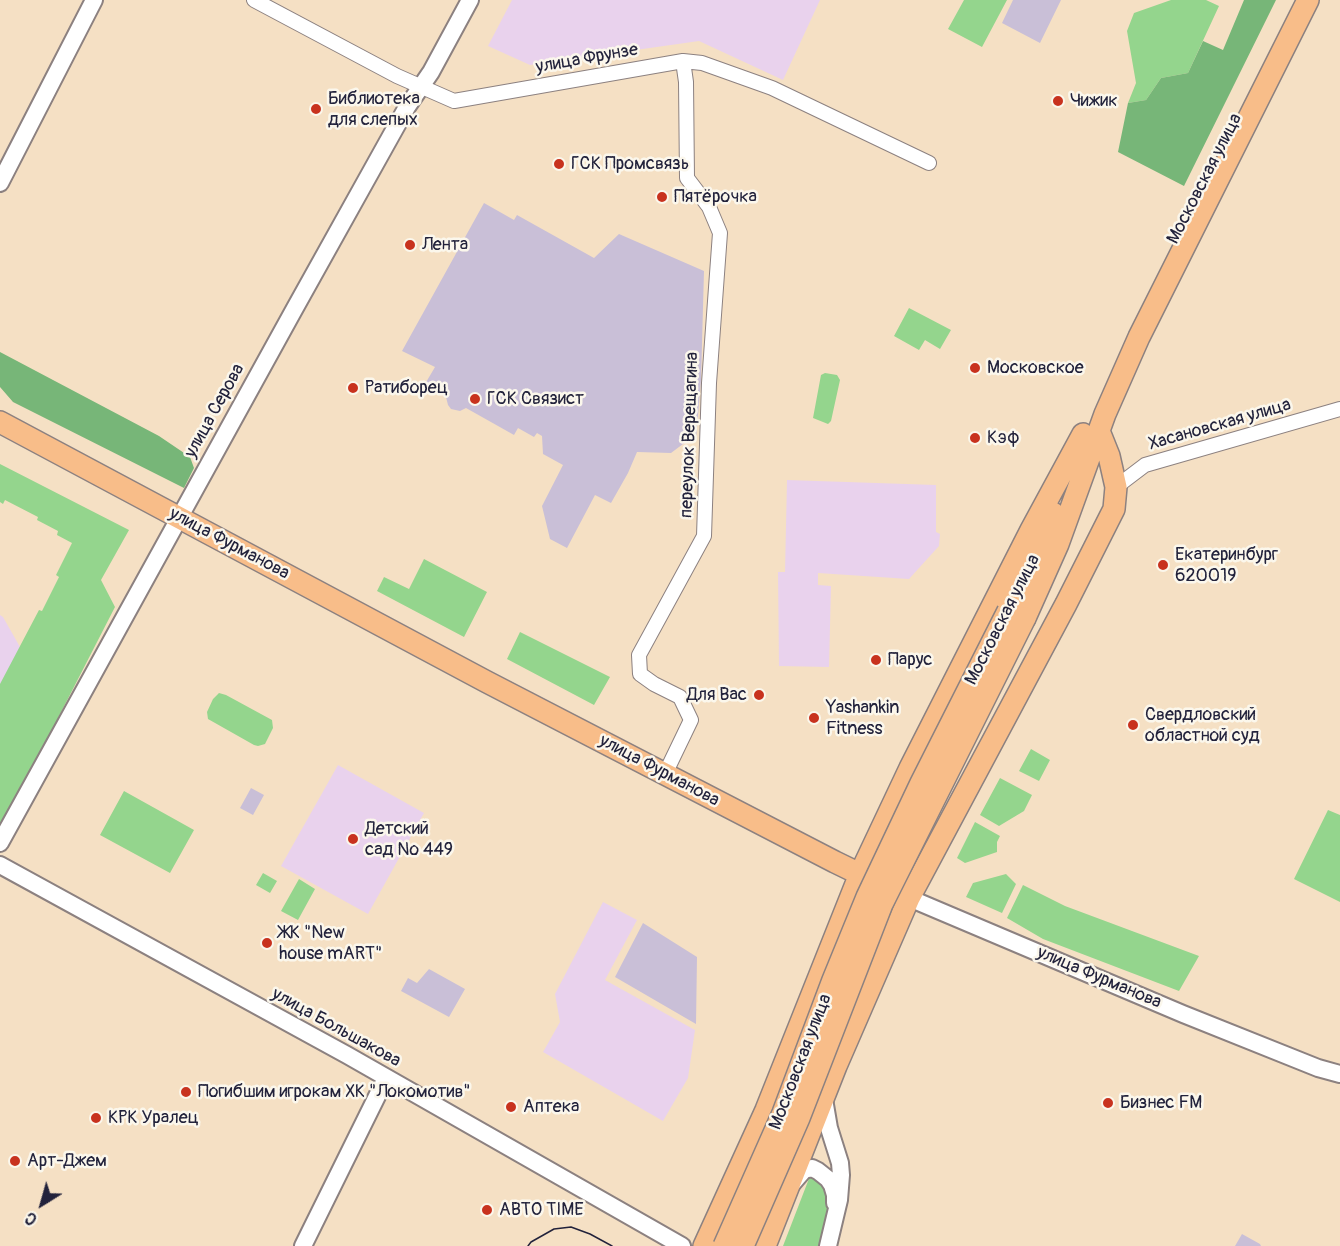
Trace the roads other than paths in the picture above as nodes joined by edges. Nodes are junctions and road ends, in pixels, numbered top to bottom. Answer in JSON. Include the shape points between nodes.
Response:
{"nodes":[{"id":1,"x":94,"y":0,"type":"edge"},
{"id":2,"x":254,"y":0,"type":"edge"},
{"id":3,"x":470,"y":0,"type":"edge"},
{"id":4,"x":1295,"y":0,"type":"edge"},
{"id":5,"x":1308,"y":0,"type":"edge"},
{"id":6,"x":683,"y":61,"type":"junction"},
{"id":7,"x":421,"y":87,"type":"junction"},
{"id":8,"x":930,"y":164,"type":"dead end"},
{"id":9,"x":0,"y":183,"type":"edge"},
{"id":10,"x":1340,"y":409,"type":"edge"},
{"id":11,"x":0,"y":422,"type":"edge"},
{"id":12,"x":1091,"y":433,"type":"junction"},
{"id":13,"x":1116,"y":487,"type":"junction"},
{"id":14,"x":179,"y":518,"type":"junction"},
{"id":15,"x":1016,"y":614,"type":"junction"},
{"id":16,"x":665,"y":774,"type":"junction"},
{"id":17,"x":0,"y":843,"type":"edge"},
{"id":18,"x":0,"y":864,"type":"edge"},
{"id":19,"x":860,"y":874,"type":"junction"},
{"id":20,"x":909,"y":898,"type":"junction"},
{"id":21,"x":1340,"y":1074,"type":"edge"},
{"id":22,"x":386,"y":1078,"type":"junction"},
{"id":23,"x":824,"y":1099,"type":"junction"},
{"id":24,"x":787,"y":1191,"type":"junction"},
{"id":25,"x":834,"y":1217,"type":"junction"},
{"id":26,"x":303,"y":1246,"type":"edge"},
{"id":27,"x":682,"y":1246,"type":"edge"},
{"id":28,"x":705,"y":1246,"type":"edge"},
{"id":29,"x":724,"y":1246,"type":"edge"},
{"id":30,"x":744,"y":1246,"type":"edge"},
{"id":31,"x":765,"y":1246,"type":"edge"},
{"id":32,"x":828,"y":1246,"type":"edge"}],
"edges":[{"from":1,"to":9,"type":"street"},
{"from":2,"to":7,"type":"street","name":"улица Фрунзе"},
{"from":3,"to":7,"type":"street","name":"улица Серова"},
{"from":4,"to":12,"type":"main road","name":"Московская улица","via":[[1161,266]]},
{"from":5,"to":12,"type":"main road","name":"Московская улица"},
{"from":6,"to":7,"type":"street","name":"улица Фрунзе","via":[[454,101]]},
{"from":6,"to":8,"type":"street","name":"улица Фрунзе","via":[[702,63],[772,88]]},
{"from":6,"to":16,"type":"street","name":"переулок Верещагина","via":[[687,178],[709,207],[720,233],[709,383],[704,536],[639,655],[640,674],[680,697],[691,720]]},
{"from":7,"to":14,"type":"street","name":"улица Серова"},
{"from":10,"to":13,"type":"street","name":"Хасановская улица","via":[[1145,465]]},
{"from":11,"to":14,"type":"main road","name":"улица Фурманова"},
{"from":12,"to":13,"type":"main road","via":[[1109,456]]},
{"from":12,"to":15,"type":"main road","name":"Московская улица","via":[[1044,538]]},
{"from":12,"to":19,"type":"main road","via":[[1031,530]]},
{"from":13,"to":20,"type":"main road","name":"Московская улица","via":[[1114,509],[1107,525]]},
{"from":14,"to":16,"type":"main road","name":"улица Фурманова"},
{"from":14,"to":17,"type":"street","name":"улица Серова"},
{"from":15,"to":29,"type":"main road","name":"Московская улица","bridge":true,"via":[[926,772],[867,897],[783,1113]]},
{"from":15,"to":30,"type":"main road","name":"Московская улица","bridge":true,"via":[[882,904],[799,1118]]},
{"from":16,"to":19,"type":"main road","name":"улица Фурманова"},
{"from":18,"to":22,"type":"street","name":"улица Большакова"},
{"from":19,"to":20,"type":"main road","name":"улица Фурманова"},
{"from":19,"to":28,"type":"main road","via":[[766,1110]]},
{"from":20,"to":21,"type":"street","name":"улица Фурманова","via":[[1183,1014]]},
{"from":20,"to":23,"type":"main road","name":"Московская улица"},
{"from":22,"to":26,"type":"street"},
{"from":22,"to":27,"type":"street","name":"улица Большакова"},
{"from":23,"to":24,"type":"main road","name":"Московская улица"},
{"from":23,"to":25,"type":"street","via":[[841,1174],[842,1187]]},
{"from":24,"to":25,"type":"street","via":[[804,1170],[818,1170],[832,1185]]},
{"from":24,"to":31,"type":"main road","name":"Московская улица"},
{"from":25,"to":32,"type":"street"}]}
